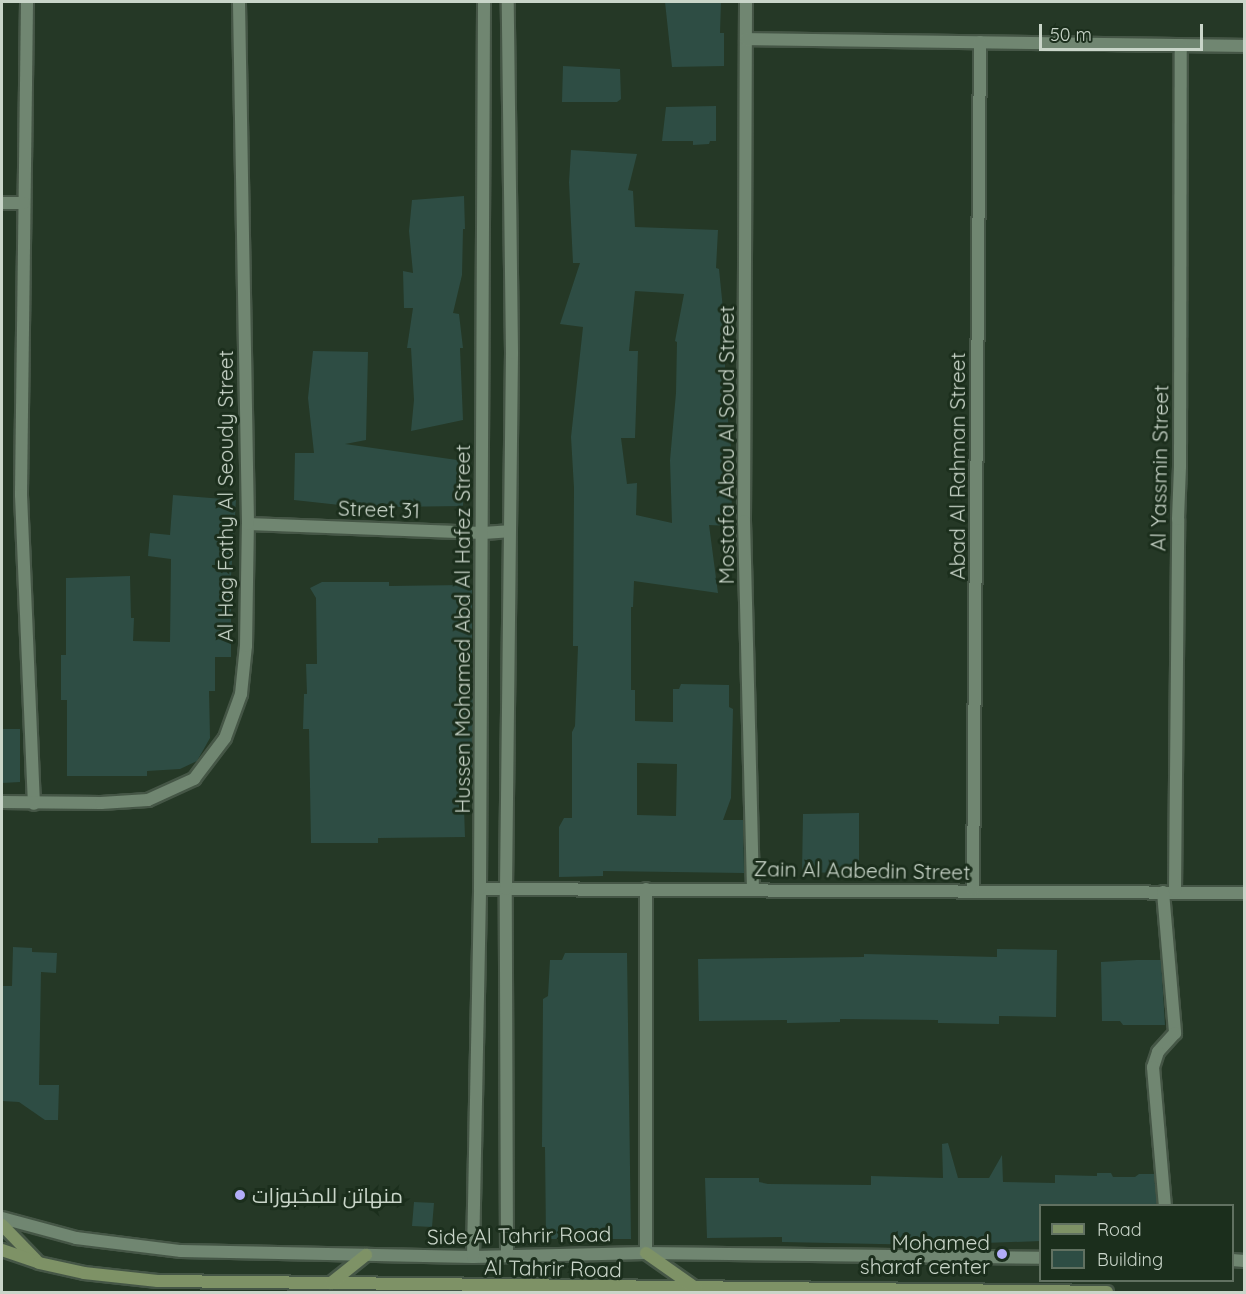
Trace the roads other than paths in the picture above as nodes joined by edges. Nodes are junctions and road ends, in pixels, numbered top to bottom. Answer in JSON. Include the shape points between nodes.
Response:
{"nodes":[{"id":1,"x":27,"y":2,"type":"edge"},
{"id":2,"x":239,"y":2,"type":"edge"},
{"id":3,"x":484,"y":2,"type":"edge"},
{"id":4,"x":508,"y":2,"type":"edge"},
{"id":5,"x":746,"y":2,"type":"edge"},
{"id":6,"x":746,"y":39,"type":"junction"},
{"id":7,"x":980,"y":42,"type":"junction"},
{"id":8,"x":1181,"y":45,"type":"junction"},
{"id":9,"x":1245,"y":46,"type":"edge"},
{"id":10,"x":2,"y":203,"type":"edge"},
{"id":11,"x":24,"y":203,"type":"junction"},
{"id":12,"x":248,"y":524,"type":"junction"},
{"id":13,"x":509,"y":531,"type":"junction"},
{"id":14,"x":483,"y":533,"type":"junction"},
{"id":15,"x":2,"y":802,"type":"edge"},
{"id":16,"x":34,"y":804,"type":"junction"},
{"id":17,"x":753,"y":888,"type":"junction"},
{"id":18,"x":480,"y":889,"type":"junction"},
{"id":19,"x":506,"y":889,"type":"junction"},
{"id":20,"x":646,"y":889,"type":"junction"},
{"id":21,"x":973,"y":890,"type":"junction"},
{"id":22,"x":1169,"y":892,"type":"junction"},
{"id":23,"x":1245,"y":893,"type":"edge"},
{"id":24,"x":1165,"y":1204,"type":"edge"},
{"id":25,"x":2,"y":1218,"type":"edge"},
{"id":26,"x":2,"y":1225,"type":"edge"},
{"id":27,"x":2,"y":1250,"type":"edge"},
{"id":28,"x":646,"y":1253,"type":"junction"},
{"id":29,"x":366,"y":1255,"type":"junction"},
{"id":30,"x":507,"y":1256,"type":"junction"},
{"id":31,"x":472,"y":1257,"type":"junction"},
{"id":32,"x":1039,"y":1258,"type":"edge"},
{"id":33,"x":39,"y":1263,"type":"junction"},
{"id":34,"x":331,"y":1283,"type":"junction"},
{"id":35,"x":697,"y":1289,"type":"junction"},
{"id":36,"x":1107,"y":1293,"type":"edge"}],
"edges":[{"from":1,"to":11,"type":"street"},
{"from":2,"to":12,"type":"street","name":"Al Hag Fathy Al Seoudy Street"},
{"from":3,"to":14,"type":"street","name":"Hussen Mohamed Abd Al Hafez Street"},
{"from":4,"to":13,"type":"street","via":[[512,353]]},
{"from":5,"to":6,"type":"street","name":"Mostafa Abou Al Soud Street"},
{"from":6,"to":7,"type":"street"},
{"from":6,"to":17,"type":"street","name":"Mostafa Abou Al Soud Street","via":[[744,520]]},
{"from":7,"to":8,"type":"street"},
{"from":7,"to":21,"type":"street","name":"Abad Al Rahman Street"},
{"from":8,"to":9,"type":"street"},
{"from":8,"to":22,"type":"street","name":"Al Yassmin Street","via":[[1180,466]]},
{"from":10,"to":11,"type":"street"},
{"from":11,"to":16,"type":"street","via":[[21,495]]},
{"from":12,"to":14,"type":"street","name":"Street 31"},
{"from":12,"to":16,"type":"street","name":"Al Hag Fathy Al Seoudy Street","via":[[246,646],[241,694],[225,738],[194,779],[148,800]]},
{"from":13,"to":14,"type":"street","name":"Street 31"},
{"from":13,"to":19,"type":"street"},
{"from":14,"to":18,"type":"street","name":"Hussen Mohamed Abd Al Hafez Street"},
{"from":15,"to":16,"type":"street","name":"Al Hag Fathy Al Seoudy Street"},
{"from":17,"to":20,"type":"street","name":"Zain Al Aabedin Street"},
{"from":17,"to":21,"type":"street","name":"Zain Al Aabedin Street"},
{"from":18,"to":19,"type":"street","name":"Zain Al Aabedin Street"},
{"from":18,"to":31,"type":"street","name":"Hussen Mohamed Abd Al Hafez Street"},
{"from":19,"to":20,"type":"street","name":"Zain Al Aabedin Street"},
{"from":19,"to":30,"type":"street"},
{"from":20,"to":28,"type":"street"},
{"from":21,"to":22,"type":"street","name":"Zain Al Aabedin Street"},
{"from":22,"to":23,"type":"street","name":"Zain Al Aabedin Street"},
{"from":22,"to":24,"type":"street","name":"Al Yassmin Street","via":[[1175,1033],[1158,1052],[1153,1067]]},
{"from":25,"to":29,"type":"street","name":"Side Al Tahrir Road","via":[[76,1238],[181,1251]]},
{"from":26,"to":33,"type":"street"},
{"from":27,"to":33,"type":"street","name":"Al Tahrir Road"},
{"from":28,"to":30,"type":"street","name":"Side Al Tahrir Road"},
{"from":28,"to":32,"type":"street","name":"Side Al Tahrir Road"},
{"from":28,"to":35,"type":"street"},
{"from":29,"to":31,"type":"street","name":"Side Al Tahrir Road"},
{"from":29,"to":34,"type":"street"},
{"from":30,"to":31,"type":"street","name":"Side Al Tahrir Road"},
{"from":33,"to":34,"type":"street","name":"Al Tahrir Road","via":[[84,1273],[159,1281]]},
{"from":34,"to":35,"type":"street","name":"Al Tahrir Road"},
{"from":35,"to":36,"type":"street","name":"Al Tahrir Road"}]}
